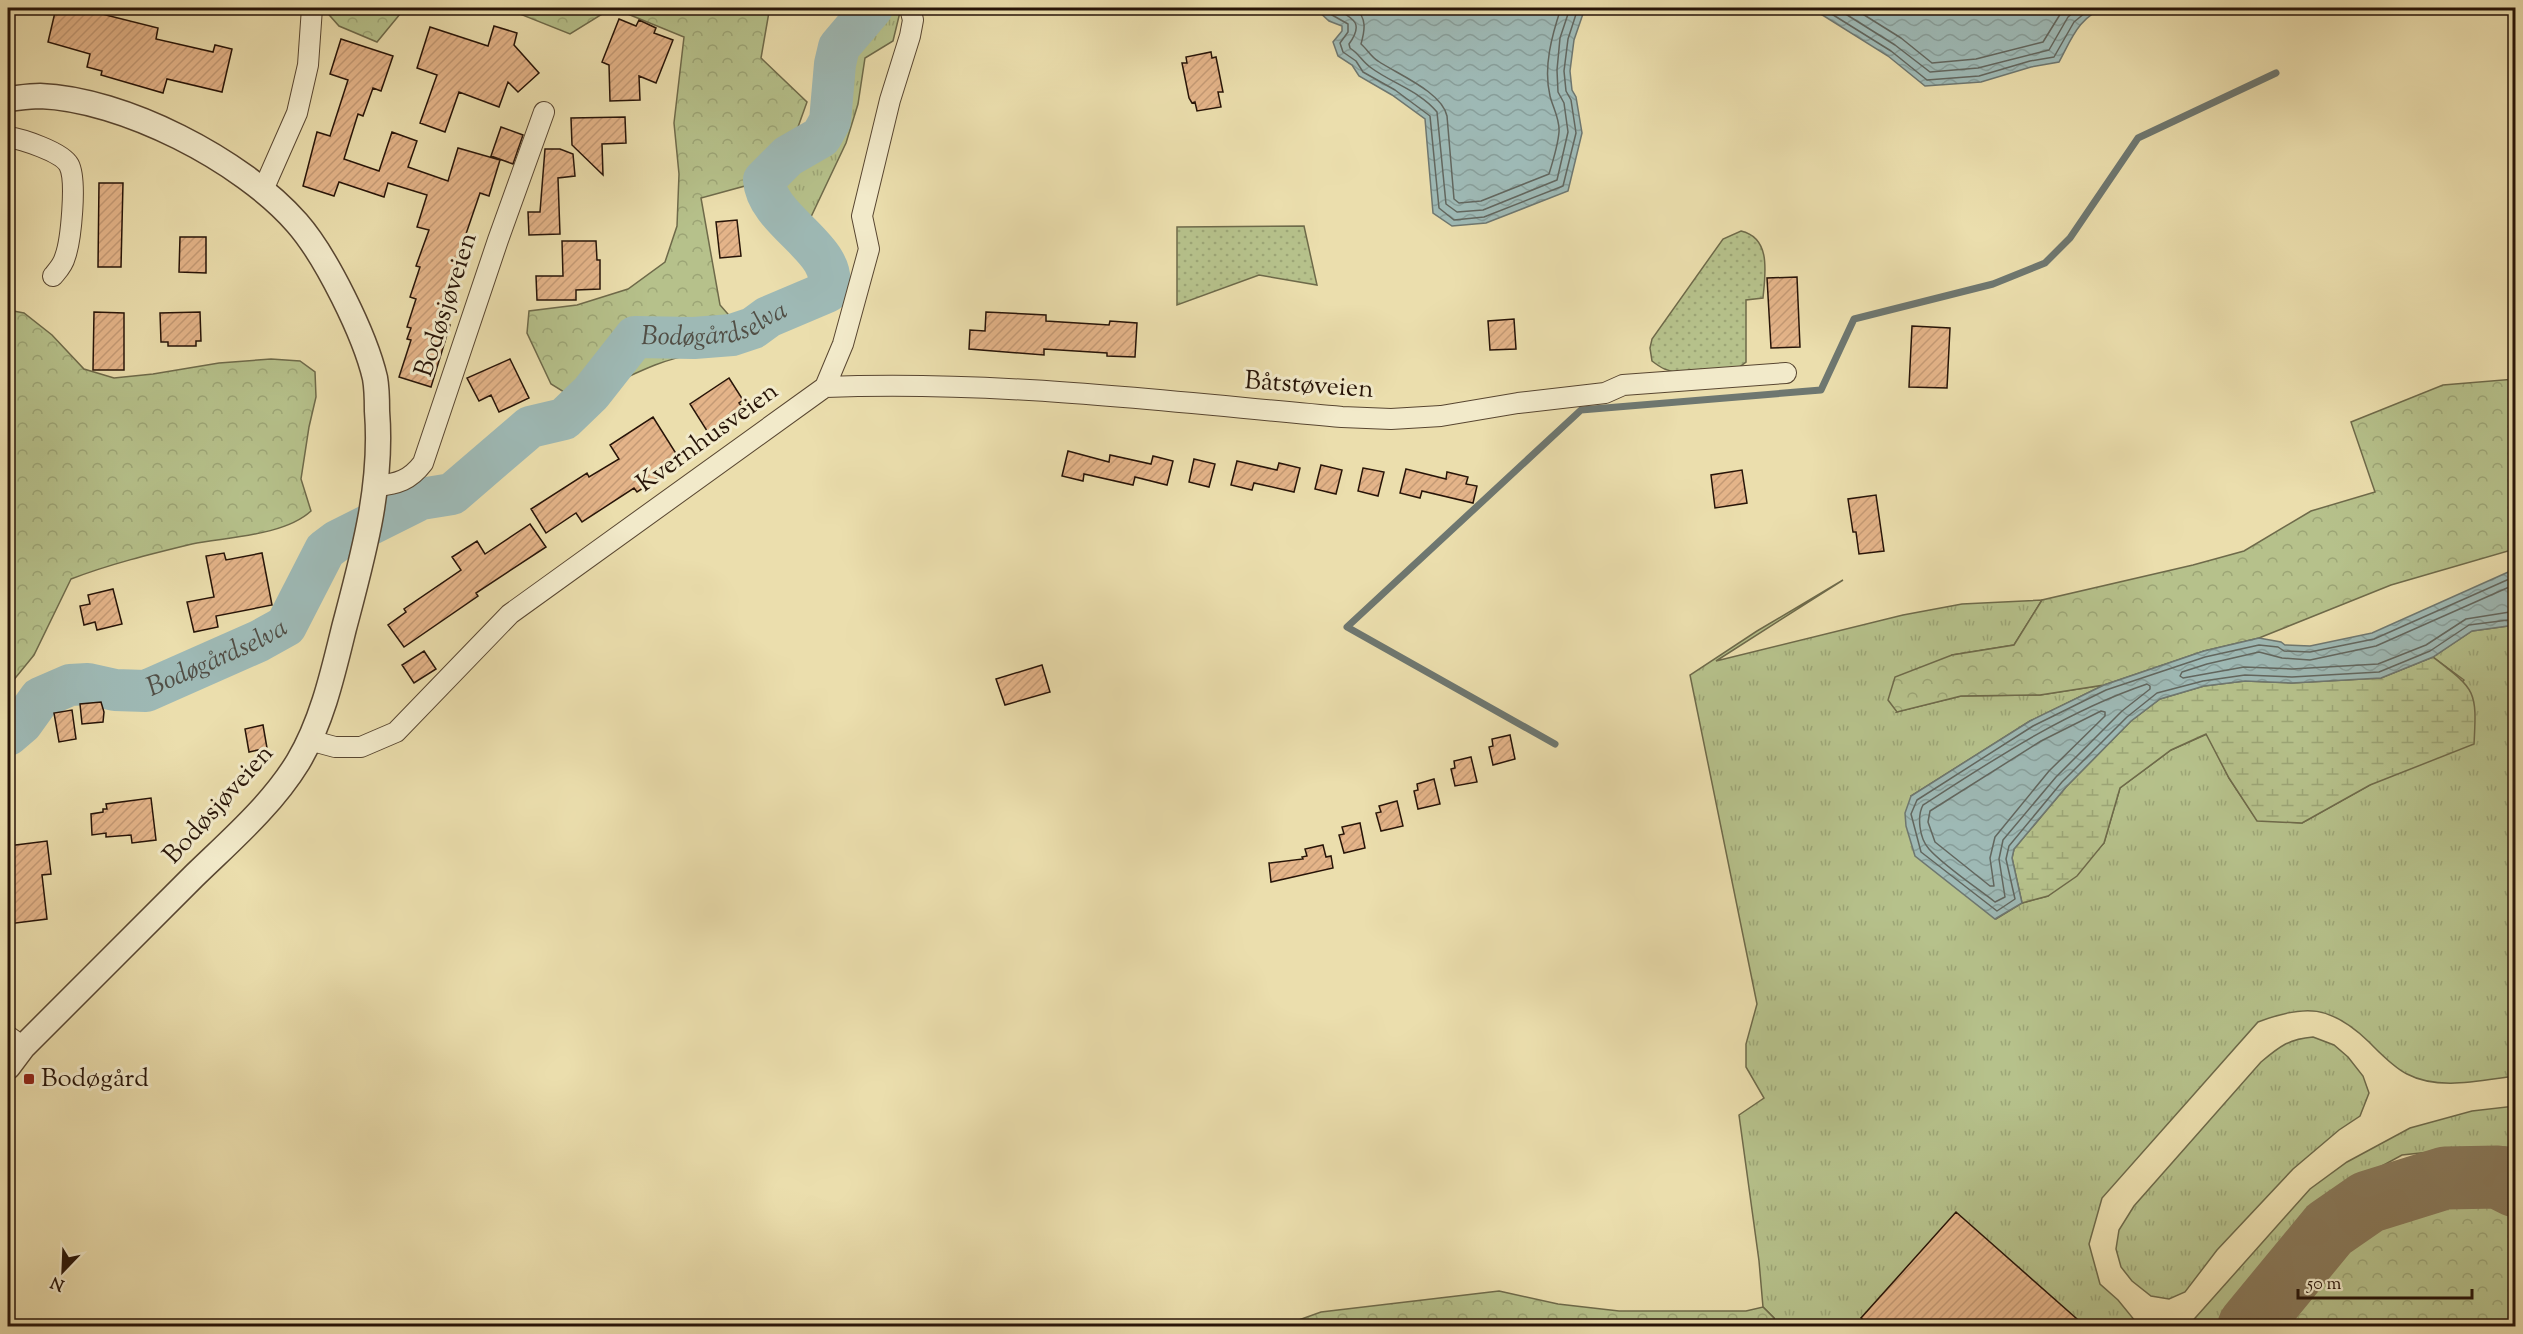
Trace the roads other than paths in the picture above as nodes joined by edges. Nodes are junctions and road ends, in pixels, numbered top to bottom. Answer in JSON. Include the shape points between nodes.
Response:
{"nodes":[{"id":1,"x":312,"y":8,"type":"edge"},
{"id":2,"x":910,"y":8,"type":"edge"},
{"id":3,"x":8,"y":99,"type":"edge"},
{"id":4,"x":544,"y":112,"type":"dead end"},
{"id":5,"x":8,"y":137,"type":"edge"},
{"id":6,"x":263,"y":190,"type":"junction"},
{"id":7,"x":53,"y":276,"type":"dead end"},
{"id":8,"x":1786,"y":373,"type":"dead end"},
{"id":9,"x":825,"y":387,"type":"junction"},
{"id":10,"x":376,"y":486,"type":"junction"},
{"id":11,"x":309,"y":740,"type":"junction"},
{"id":12,"x":15,"y":1041,"type":"edge"},
{"id":13,"x":8,"y":1067,"type":"edge"}],
"edges":[{"from":1,"to":6,"type":"street","via":[[308,65],[297,113]]},
{"from":2,"to":9,"type":"street","via":[[910,36],[862,216],[869,249],[843,344]]},
{"from":3,"to":6,"type":"street","name":"Bodøsjøveien","via":[[39,96],[88,103],[165,130],[206,151]]},
{"from":4,"to":10,"type":"street","name":"Bodøsjøveien","via":[[423,463],[413,477]]},
{"from":5,"to":7,"type":"street","via":[[40,147],[70,166],[68,242],[61,266]]},
{"from":6,"to":10,"type":"street","name":"Bodøsjøveien","via":[[298,224],[329,272],[364,343],[375,381],[379,468]]},
{"from":8,"to":9,"type":"street","name":"Båtstøveien","via":[[1623,385],[1605,393],[1441,416],[1391,419],[1013,388]]},
{"from":9,"to":11,"type":"street","name":"Kvernhusveien","via":[[510,614],[396,732],[361,747],[334,747]]},
{"from":10,"to":11,"type":"street","name":"Bodøsjøveien","via":[[370,525],[328,689]]},
{"from":11,"to":12,"type":"street","name":"Bodøsjøveien","via":[[298,762],[261,810]]},
{"from":12,"to":13,"type":"street","name":"Bodøsjøveien"}]}
